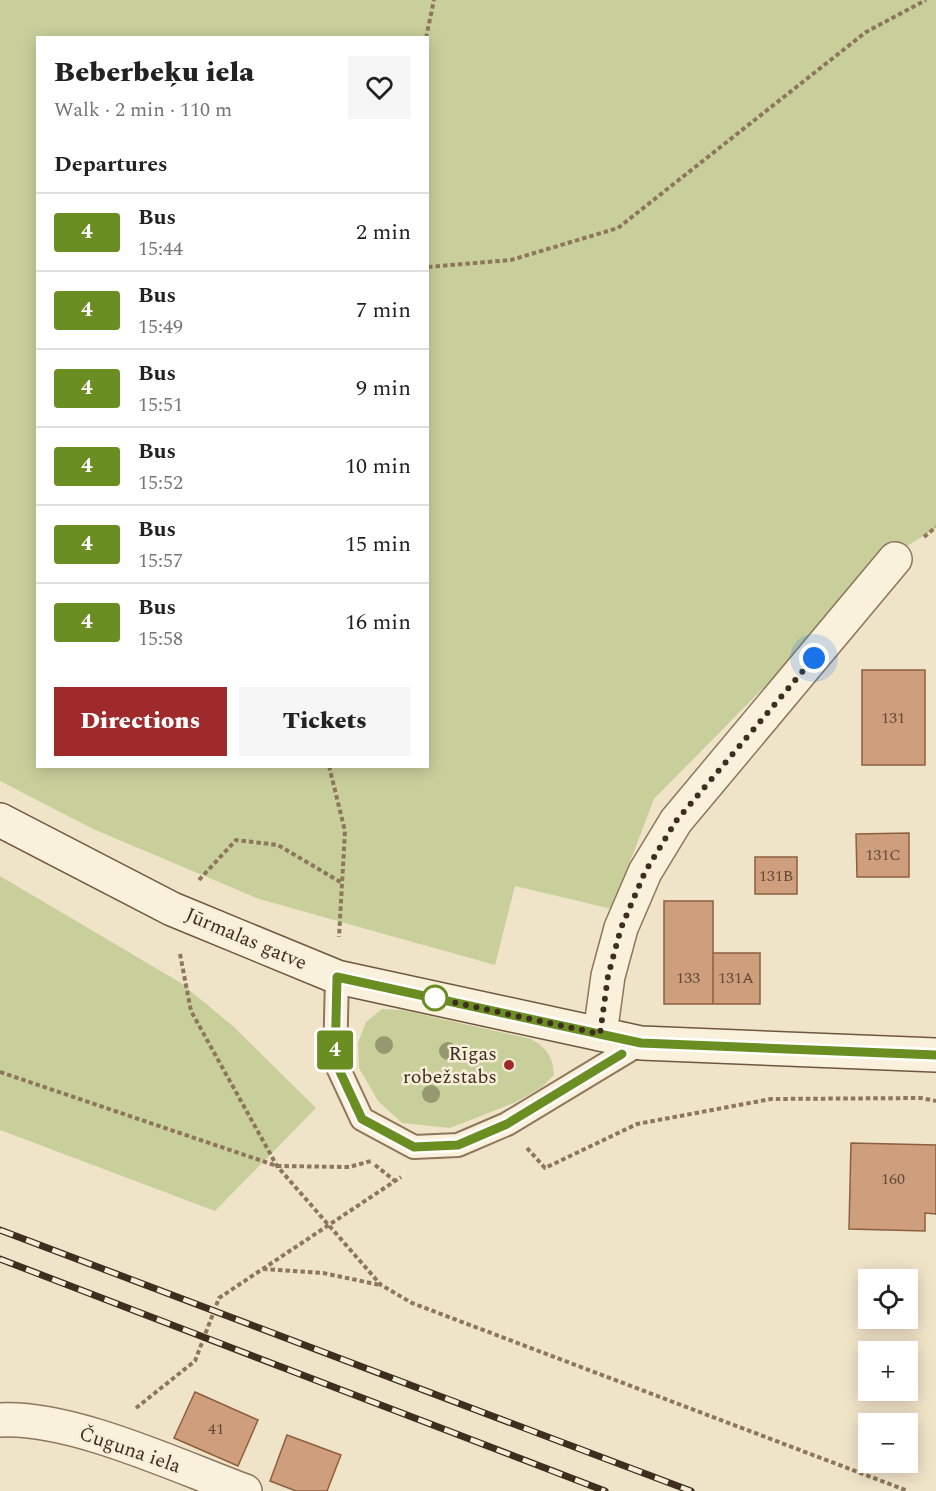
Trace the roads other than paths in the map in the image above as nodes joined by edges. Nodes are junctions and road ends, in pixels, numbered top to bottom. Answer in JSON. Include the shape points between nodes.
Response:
{"nodes":[{"id":1,"x":896,"y":559,"type":"dead end"},
{"id":2,"x":0,"y":820,"type":"edge"},
{"id":3,"x":337,"y":977,"type":"junction"},
{"id":4,"x":600,"y":1034,"type":"junction"},
{"id":5,"x":641,"y":1043,"type":"junction"},
{"id":6,"x":936,"y":1055,"type":"edge"},
{"id":7,"x":6,"y":1419,"type":"edge"},
{"id":8,"x":198,"y":1483,"type":"edge"},
{"id":9,"x":245,"y":1491,"type":"edge"}],
"edges":[{"from":1,"to":4,"type":"main road","via":[[676,821],[645,872],[621,928],[608,976]]},
{"from":2,"to":3,"type":"main road","name":"Jūrmalas gatve","via":[[172,909]]},
{"from":3,"to":4,"type":"main road","name":"Jūrmalas gatve"},
{"from":3,"to":5,"type":"lane","via":[[335,1061],[339,1071],[362,1119],[414,1147],[458,1145],[507,1124]]},
{"from":4,"to":5,"type":"main road","name":"Jūrmalas gatve"},
{"from":5,"to":6,"type":"main road","name":"Jūrmalas gatve"},
{"from":7,"to":8,"type":"main road","name":"Čuguna iela","via":[[100,1437]]},
{"from":8,"to":9,"type":"main road","name":"Čuguna iela"}]}
